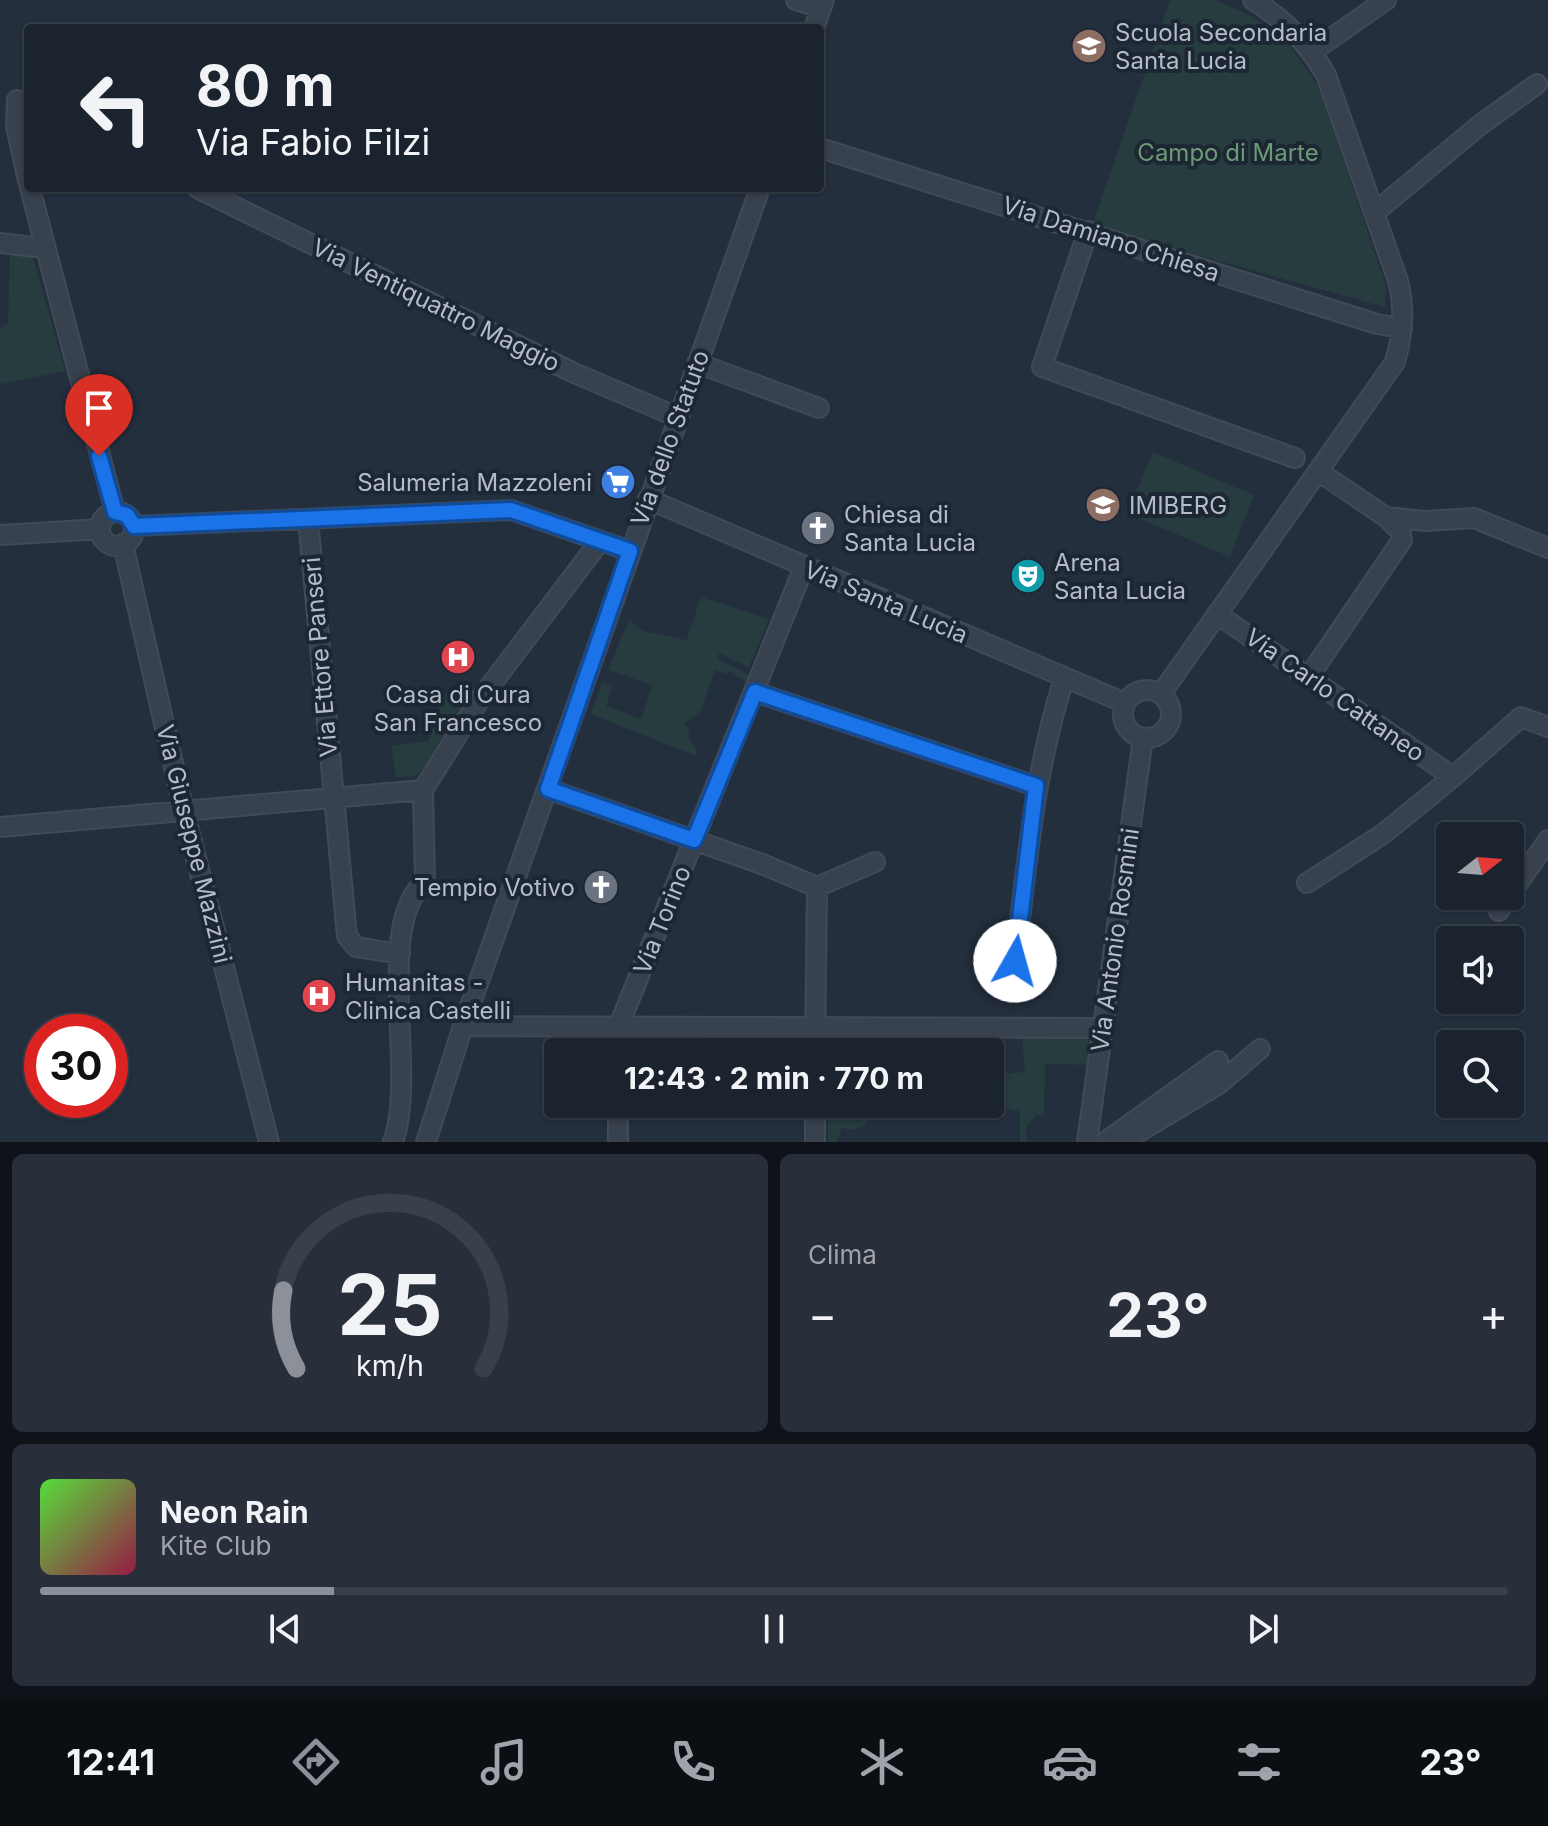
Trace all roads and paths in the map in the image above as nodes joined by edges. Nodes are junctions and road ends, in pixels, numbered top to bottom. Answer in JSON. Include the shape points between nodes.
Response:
{"nodes":[{"id":1,"x":796,"y":0,"type":"edge"},
{"id":2,"x":1253,"y":0,"type":"edge"},
{"id":3,"x":1386,"y":0,"type":"edge"},
{"id":4,"x":823,"y":4,"type":"edge"},
{"id":5,"x":816,"y":24,"type":"edge"},
{"id":6,"x":1313,"y":51,"type":"junction"},
{"id":7,"x":1537,"y":84,"type":"dead end"},
{"id":8,"x":0,"y":92,"type":"edge"},
{"id":9,"x":23,"y":103,"type":"edge"},
{"id":10,"x":824,"y":149,"type":"edge"},
{"id":11,"x":24,"y":163,"type":"edge"},
{"id":12,"x":31,"y":192,"type":"edge"},
{"id":13,"x":205,"y":192,"type":"edge"},
{"id":14,"x":759,"y":192,"type":"edge"},
{"id":15,"x":1374,"y":213,"type":"junction"},
{"id":16,"x":37,"y":220,"type":"junction"},
{"id":17,"x":1088,"y":231,"type":"junction"},
{"id":18,"x":0,"y":243,"type":"edge"},
{"id":19,"x":44,"y":248,"type":"junction"},
{"id":20,"x":1402,"y":328,"type":"junction"},
{"id":21,"x":697,"y":363,"type":"junction"},
{"id":22,"x":819,"y":408,"type":"dead end"},
{"id":23,"x":677,"y":417,"type":"junction"},
{"id":24,"x":1295,"y":458,"type":"dead end"},
{"id":25,"x":1318,"y":471,"type":"junction"},
{"id":26,"x":648,"y":499,"type":"junction"},
{"id":27,"x":115,"y":512,"type":"junction"},
{"id":28,"x":1386,"y":517,"type":"junction"},
{"id":29,"x":308,"y":519,"type":"junction"},
{"id":30,"x":134,"y":526,"type":"junction"},
{"id":31,"x":100,"y":529,"type":"junction"},
{"id":32,"x":0,"y":535,"type":"edge"},
{"id":33,"x":600,"y":541,"type":"junction"},
{"id":34,"x":123,"y":544,"type":"junction"},
{"id":35,"x":1548,"y":548,"type":"edge"},
{"id":36,"x":630,"y":551,"type":"junction"},
{"id":37,"x":804,"y":567,"type":"junction"},
{"id":38,"x":1217,"y":614,"type":"junction"},
{"id":39,"x":1314,"y":669,"type":"dead end"},
{"id":40,"x":1064,"y":679,"type":"junction"},
{"id":41,"x":755,"y":692,"type":"junction"},
{"id":42,"x":1161,"y":694,"type":"junction"},
{"id":43,"x":1125,"y":703,"type":"junction"},
{"id":44,"x":1548,"y":727,"type":"edge"},
{"id":45,"x":1143,"y":738,"type":"junction"},
{"id":46,"x":1453,"y":777,"type":"junction"},
{"id":47,"x":1036,"y":786,"type":"junction"},
{"id":48,"x":548,"y":789,"type":"junction"},
{"id":49,"x":423,"y":790,"type":"junction"},
{"id":50,"x":333,"y":795,"type":"junction"},
{"id":51,"x":184,"y":811,"type":"junction"},
{"id":52,"x":0,"y":827,"type":"edge"},
{"id":53,"x":694,"y":840,"type":"junction"},
{"id":54,"x":1548,"y":840,"type":"edge"},
{"id":55,"x":875,"y":862,"type":"dead end"},
{"id":56,"x":1524,"y":875,"type":"edge"},
{"id":57,"x":1307,"y":883,"type":"dead end"},
{"id":58,"x":817,"y":887,"type":"junction"},
{"id":59,"x":400,"y":954,"type":"junction"},
{"id":60,"x":1015,"y":961,"type":"dead end"},
{"id":61,"x":463,"y":1026,"type":"junction"},
{"id":62,"x":618,"y":1028,"type":"junction"},
{"id":63,"x":815,"y":1028,"type":"junction"},
{"id":64,"x":1103,"y":1028,"type":"junction"},
{"id":65,"x":618,"y":1038,"type":"edge"},
{"id":66,"x":815,"y":1038,"type":"edge"},
{"id":67,"x":1260,"y":1049,"type":"dead end"},
{"id":68,"x":1218,"y":1061,"type":"dead end"},
{"id":69,"x":618,"y":1118,"type":"edge"},
{"id":70,"x":815,"y":1118,"type":"edge"},
{"id":71,"x":269,"y":1142,"type":"edge"},
{"id":72,"x":393,"y":1142,"type":"edge"},
{"id":73,"x":426,"y":1142,"type":"edge"},
{"id":74,"x":618,"y":1142,"type":"edge"},
{"id":75,"x":815,"y":1142,"type":"edge"},
{"id":76,"x":1087,"y":1142,"type":"edge"},
{"id":77,"x":1105,"y":1142,"type":"edge"},
{"id":78,"x":1122,"y":1142,"type":"edge"}],
"edges":[{"from":1,"to":4,"type":"street"},
{"from":2,"to":6,"type":"street"},
{"from":3,"to":6,"type":"street"},
{"from":4,"to":5,"type":"street"},
{"from":6,"to":15,"type":"street"},
{"from":7,"to":15,"type":"street"},
{"from":8,"to":9,"type":"street"},
{"from":9,"to":11,"type":"street","via":[[16,126]]},
{"from":10,"to":17,"type":"street","name":"Via Damiano Chiesa"},
{"from":12,"to":16,"type":"street"},
{"from":13,"to":23,"type":"street","name":"Via Ventiquattro Maggio","via":[[572,372]]},
{"from":14,"to":21,"type":"street","name":"Via dello Statuto"},
{"from":15,"to":20,"type":"street","via":[[1398,281]]},
{"from":16,"to":18,"type":"street"},
{"from":16,"to":19,"type":"street"},
{"from":17,"to":20,"type":"street","name":"Via Damiano Chiesa"},
{"from":17,"to":24,"type":"street","via":[[1042,367]]},
{"from":18,"to":19,"type":"street"},
{"from":19,"to":27,"type":"street"},
{"from":20,"to":25,"type":"street","via":[[1395,362]]},
{"from":21,"to":22,"type":"street"},
{"from":21,"to":23,"type":"street","name":"Via dello Statuto"},
{"from":23,"to":26,"type":"street","name":"Via dello Statuto"},
{"from":25,"to":28,"type":"street"},
{"from":25,"to":38,"type":"street"},
{"from":26,"to":36,"type":"street","name":"Via dello Statuto"},
{"from":26,"to":37,"type":"street","name":"Via Santa Lucia"},
{"from":27,"to":30,"type":"street","via":[[127,515]]},
{"from":27,"to":31,"type":"street","via":[[104,518]]},
{"from":28,"to":35,"type":"street","via":[[1474,518]]},
{"from":28,"to":39,"type":"street","via":[[1402,540]]},
{"from":29,"to":30,"type":"street"},
{"from":29,"to":33,"type":"street","via":[[511,510]]},
{"from":29,"to":50,"type":"street","name":"Via Ettore Panseri"},
{"from":30,"to":34,"type":"street","via":[[132,537]]},
{"from":31,"to":32,"type":"street"},
{"from":31,"to":34,"type":"street","via":[[107,542]]},
{"from":33,"to":36,"type":"street"},
{"from":33,"to":49,"type":"street","via":[[478,702]]},
{"from":34,"to":51,"type":"street","name":"Via Giuseppe Mazzini"},
{"from":36,"to":48,"type":"street","name":"Via dello Statuto"},
{"from":37,"to":40,"type":"street","name":"Via Santa Lucia"},
{"from":37,"to":41,"type":"street","name":"Via Torino"},
{"from":38,"to":42,"type":"street"},
{"from":38,"to":46,"type":"street","name":"Via Carlo Cattaneo"},
{"from":40,"to":43,"type":"street","name":"Via Santa Lucia"},
{"from":40,"to":47,"type":"street"},
{"from":41,"to":47,"type":"street"},
{"from":41,"to":53,"type":"street","name":"Via Torino"},
{"from":42,"to":43,"type":"street","via":[[1139,691]]},
{"from":42,"to":45,"type":"street","via":[[1171,710],[1169,723],[1157,736]]},
{"from":43,"to":45,"type":"street","via":[[1126,726]]},
{"from":44,"to":46,"type":"street","name":"Via Carlo Cattaneo","via":[[1521,717]]},
{"from":45,"to":64,"type":"street","name":"Via Antonio Rosmini"},
{"from":46,"to":57,"type":"street","name":"Via Carlo Cattaneo","via":[[1383,834]]},
{"from":47,"to":60,"type":"street"},
{"from":48,"to":53,"type":"street"},
{"from":48,"to":61,"type":"street","name":"Via dello Statuto"},
{"from":49,"to":50,"type":"street"},
{"from":49,"to":59,"type":"street","via":[[425,881],[412,892],[404,911]]},
{"from":50,"to":51,"type":"street"},
{"from":50,"to":59,"type":"street","name":"Via Ettore Panseri","via":[[347,936],[356,947]]},
{"from":51,"to":52,"type":"street"},
{"from":51,"to":71,"type":"street","name":"Via Giuseppe Mazzini"},
{"from":53,"to":58,"type":"street"},
{"from":53,"to":62,"type":"street","name":"Via Torino"},
{"from":54,"to":56,"type":"street"},
{"from":55,"to":58,"type":"street"},
{"from":58,"to":63,"type":"street"},
{"from":59,"to":72,"type":"street","via":[[402,1116]]},
{"from":61,"to":62,"type":"street"},
{"from":61,"to":73,"type":"street","name":"Via dello Statuto"},
{"from":62,"to":63,"type":"street"},
{"from":62,"to":65,"type":"street","name":"Via Torino"},
{"from":63,"to":64,"type":"street"},
{"from":63,"to":66,"type":"street"},
{"from":64,"to":76,"type":"street","name":"Via Antonio Rosmini"},
{"from":67,"to":78,"type":"street","via":[[1219,1084]]},
{"from":68,"to":77,"type":"street"},
{"from":69,"to":74,"type":"street"},
{"from":70,"to":75,"type":"street"}]}
